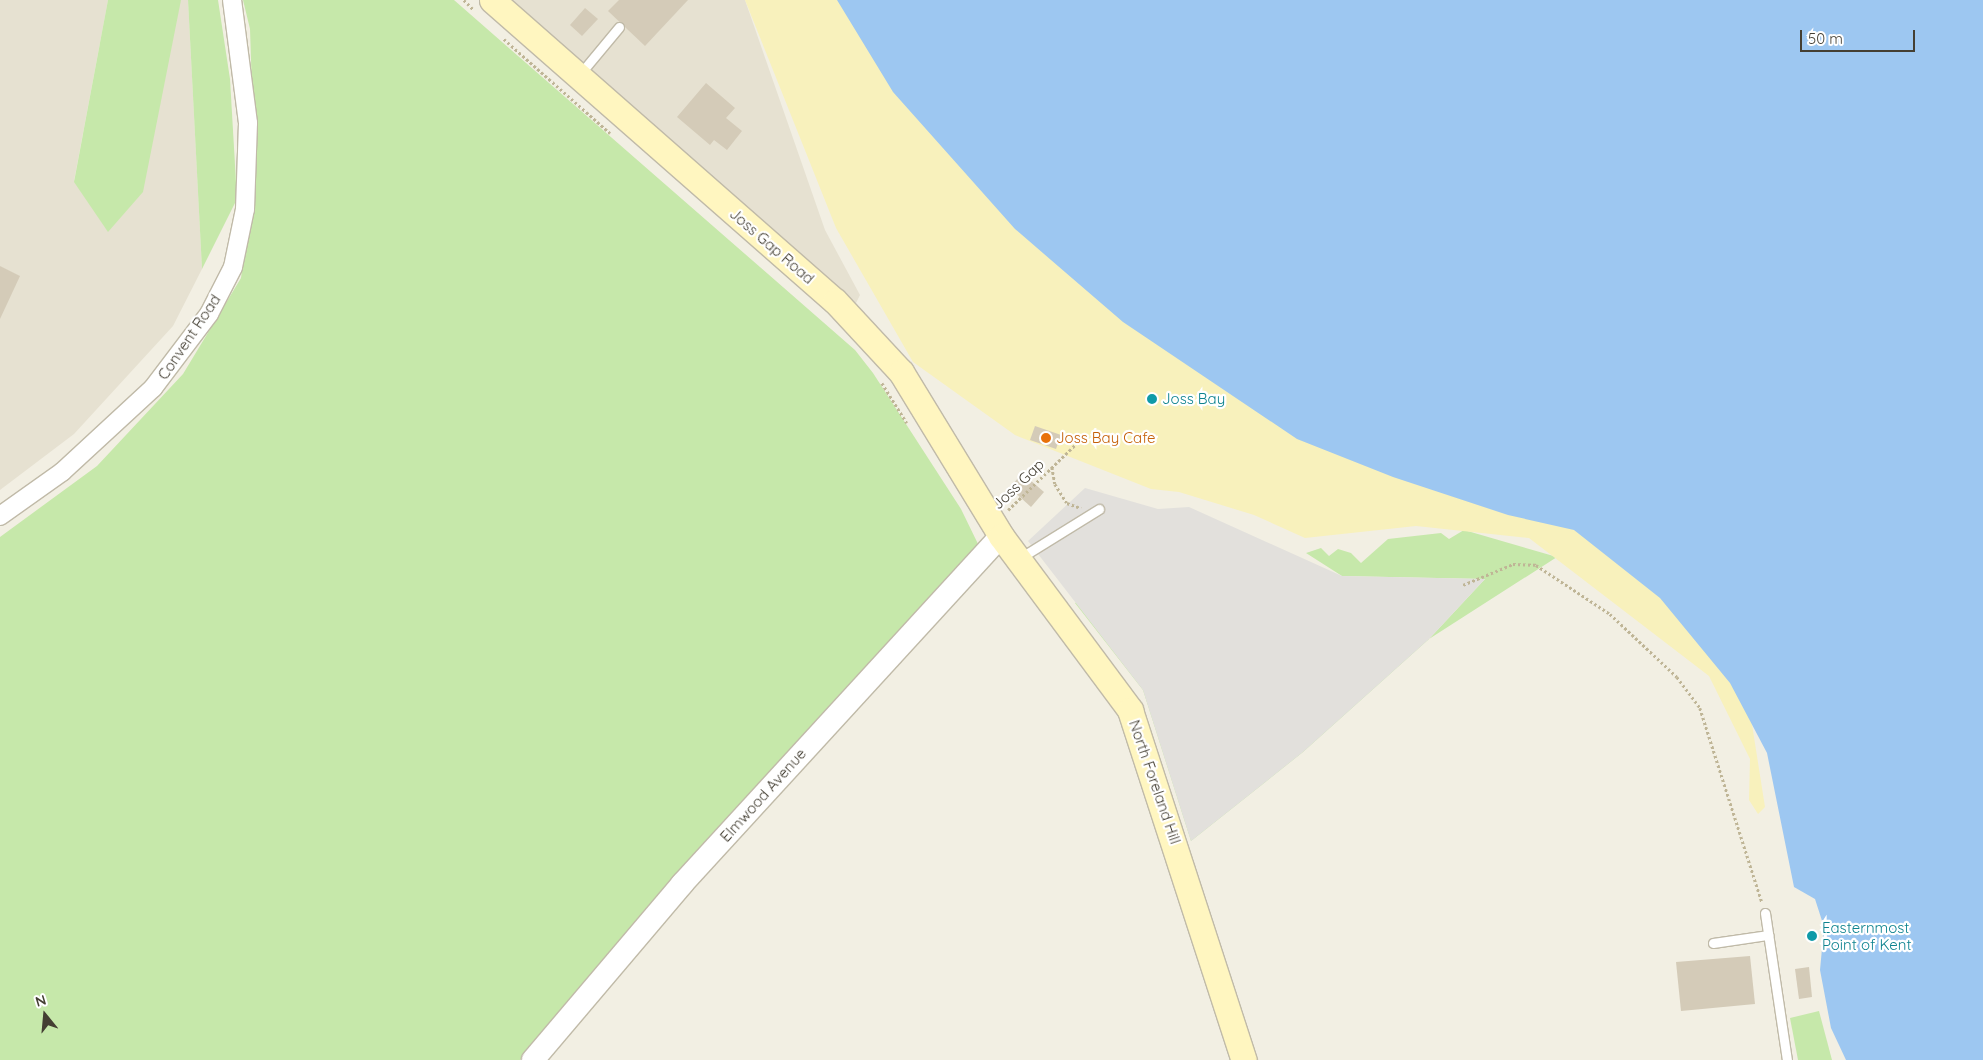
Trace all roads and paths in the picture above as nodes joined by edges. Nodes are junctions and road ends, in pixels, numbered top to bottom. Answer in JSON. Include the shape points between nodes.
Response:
{"nodes":[{"id":1,"x":232,"y":0,"type":"edge"},
{"id":2,"x":464,"y":0,"type":"edge"},
{"id":3,"x":485,"y":7,"type":"edge"},
{"id":4,"x":619,"y":27,"type":"dead end"},
{"id":5,"x":498,"y":33,"type":"dead end"},
{"id":6,"x":579,"y":76,"type":"junction"},
{"id":7,"x":613,"y":135,"type":"dead end"},
{"id":8,"x":878,"y":376,"type":"dead end"},
{"id":9,"x":911,"y":429,"type":"dead end"},
{"id":10,"x":1080,"y":440,"type":"dead end"},
{"id":11,"x":1052,"y":467,"type":"junction"},
{"id":12,"x":1067,"y":503,"type":"dead end"},
{"id":13,"x":1099,"y":509,"type":"dead end"},
{"id":14,"x":0,"y":516,"type":"edge"},
{"id":15,"x":997,"y":530,"type":"junction"},
{"id":16,"x":1018,"y":559,"type":"junction"},
{"id":17,"x":1463,"y":585,"type":"dead end"},
{"id":18,"x":1765,"y":913,"type":"joint"},
{"id":19,"x":1768,"y":935,"type":"junction"},
{"id":20,"x":1713,"y":942,"type":"dead end"},
{"id":21,"x":533,"y":1060,"type":"edge"},
{"id":22,"x":1244,"y":1060,"type":"edge"},
{"id":23,"x":1787,"y":1060,"type":"edge"}],
"edges":[{"from":1,"to":14,"type":"street","name":"Convent Road","via":[[248,123],[245,209],[233,267],[209,314],[153,388],[62,472]]},
{"from":2,"to":3,"type":"path"},
{"from":3,"to":6,"type":"main road","name":"Joss Gap Road"},
{"from":4,"to":6,"type":"lane"},
{"from":5,"to":7,"type":"path"},
{"from":6,"to":15,"type":"main road","name":"Joss Gap Road","via":[[836,301],[901,372]]},
{"from":8,"to":9,"type":"path"},
{"from":10,"to":11,"type":"path","name":"Joss Gap"},
{"from":11,"to":12,"type":"path","via":[[1055,484]]},
{"from":11,"to":15,"type":"path","name":"Joss Gap"},
{"from":13,"to":16,"type":"lane"},
{"from":15,"to":16,"type":"main road","name":"North Foreland Hill"},
{"from":15,"to":21,"type":"street","name":"Elmwood Avenue","via":[[682,884]]},
{"from":16,"to":22,"type":"main road","name":"North Foreland Hill","via":[[1121,695],[1140,732]]},
{"from":17,"to":18,"type":"path","via":[[1513,564],[1536,565],[1610,614],[1677,677],[1700,708]]},
{"from":18,"to":19,"type":"lane"},
{"from":19,"to":20,"type":"lane"},
{"from":19,"to":23,"type":"lane"}]}
